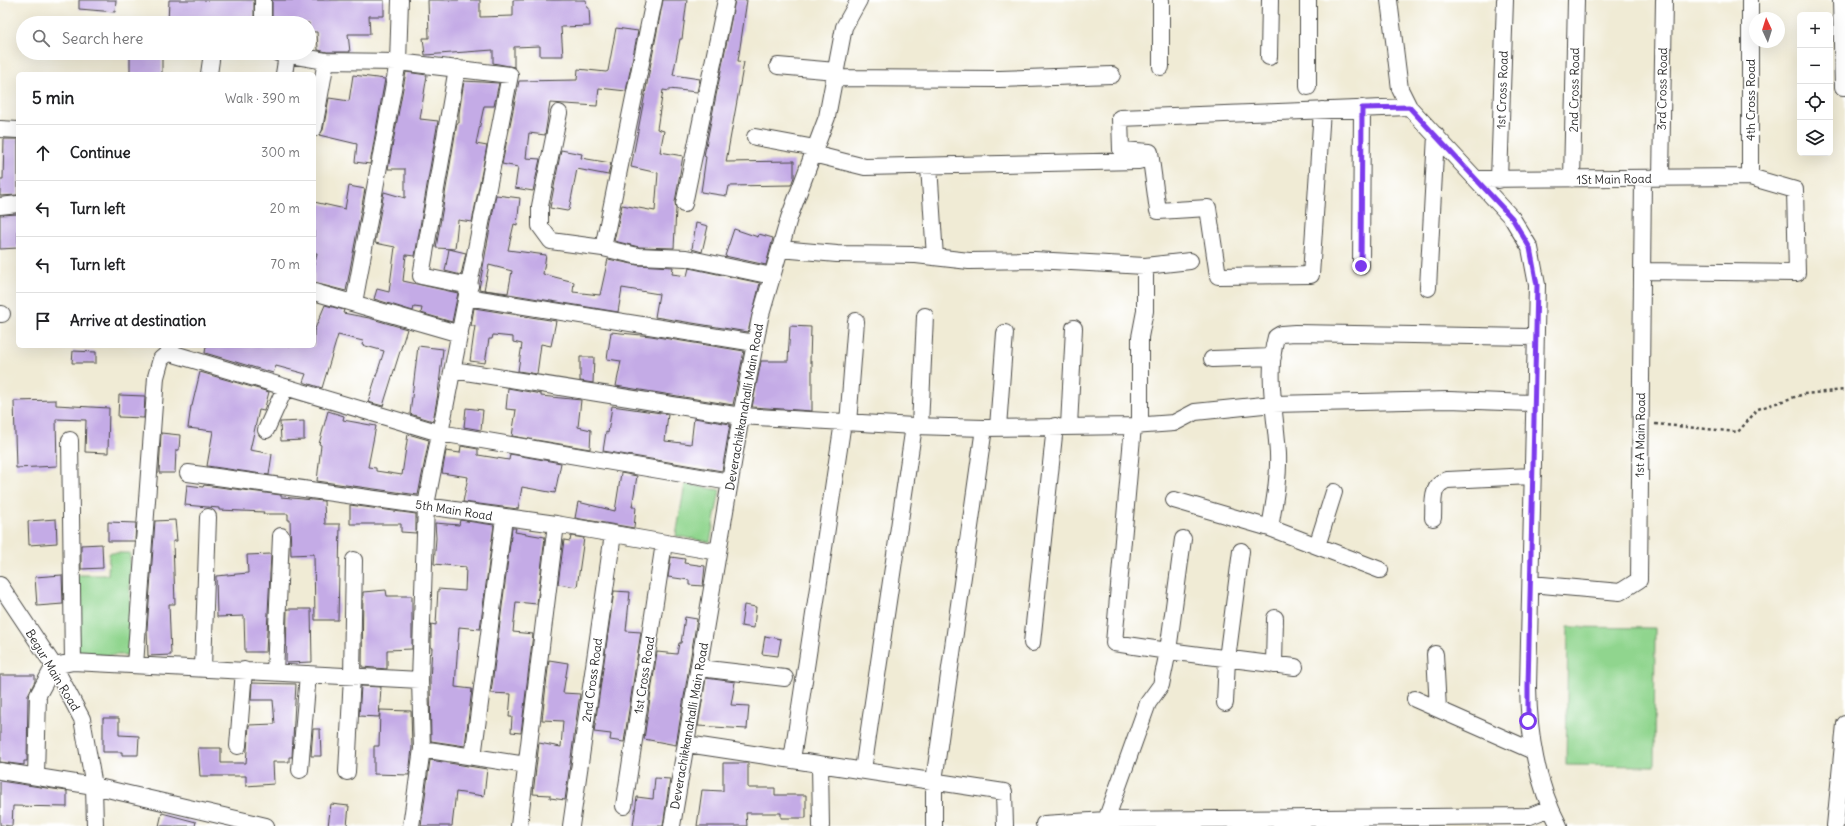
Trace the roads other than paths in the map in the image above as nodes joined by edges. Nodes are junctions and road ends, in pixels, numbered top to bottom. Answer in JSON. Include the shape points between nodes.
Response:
{"nodes":[{"id":1,"x":263,"y":0,"type":"edge"},
{"id":2,"x":400,"y":0,"type":"edge"},
{"id":3,"x":654,"y":0,"type":"edge"},
{"id":4,"x":726,"y":0,"type":"edge"},
{"id":5,"x":859,"y":0,"type":"edge"},
{"id":6,"x":1161,"y":0,"type":"edge"},
{"id":7,"x":1270,"y":0,"type":"edge"},
{"id":8,"x":1308,"y":0,"type":"edge"},
{"id":9,"x":1389,"y":0,"type":"edge"},
{"id":10,"x":1505,"y":0,"type":"edge"},
{"id":11,"x":1576,"y":0,"type":"edge"},
{"id":12,"x":1664,"y":0,"type":"edge"},
{"id":13,"x":1750,"y":0,"type":"edge"},
{"id":14,"x":1841,"y":0,"type":"edge"},
{"id":15,"x":263,"y":16,"type":"edge"},
{"id":16,"x":1269,"y":57,"type":"dead end"},
{"id":17,"x":316,"y":59,"type":"edge"},
{"id":18,"x":211,"y":60,"type":"edge"},
{"id":19,"x":283,"y":60,"type":"edge"},
{"id":20,"x":326,"y":61,"type":"junction"},
{"id":21,"x":398,"y":62,"type":"junction"},
{"id":22,"x":778,"y":66,"type":"dead end"},
{"id":23,"x":1161,"y":67,"type":"dead end"},
{"id":24,"x":457,"y":68,"type":"junction"},
{"id":25,"x":210,"y":72,"type":"edge"},
{"id":26,"x":284,"y":72,"type":"edge"},
{"id":27,"x":835,"y":74,"type":"junction"},
{"id":28,"x":1112,"y":75,"type":"dead end"},
{"id":29,"x":1308,"y":87,"type":"dead end"},
{"id":30,"x":1844,"y":87,"type":"edge"},
{"id":31,"x":1409,"y":107,"type":"junction"},
{"id":32,"x":1362,"y":108,"type":"junction"},
{"id":33,"x":1322,"y":110,"type":"junction"},
{"id":34,"x":559,"y":113,"type":"dead end"},
{"id":35,"x":316,"y":117,"type":"edge"},
{"id":36,"x":0,"y":129,"type":"edge"},
{"id":37,"x":16,"y":130,"type":"edge"},
{"id":38,"x":1436,"y":134,"type":"junction"},
{"id":39,"x":754,"y":137,"type":"dead end"},
{"id":40,"x":814,"y":151,"type":"junction"},
{"id":41,"x":1139,"y":161,"type":"dead end"},
{"id":42,"x":929,"y":166,"type":"junction"},
{"id":43,"x":1750,"y":177,"type":"junction"},
{"id":44,"x":1643,"y":178,"type":"junction"},
{"id":45,"x":1661,"y":178,"type":"junction"},
{"id":46,"x":1478,"y":179,"type":"junction"},
{"id":47,"x":1499,"y":180,"type":"junction"},
{"id":48,"x":1572,"y":180,"type":"junction"},
{"id":49,"x":16,"y":204,"type":"edge"},
{"id":50,"x":684,"y":204,"type":"dead end"},
{"id":51,"x":0,"y":206,"type":"edge"},
{"id":52,"x":603,"y":248,"type":"junction"},
{"id":53,"x":780,"y":249,"type":"junction"},
{"id":54,"x":935,"y":257,"type":"junction"},
{"id":55,"x":1190,"y":261,"type":"dead end"},
{"id":56,"x":1145,"y":266,"type":"junction"},
{"id":57,"x":1361,"y":266,"type":"dead end"},
{"id":58,"x":1642,"y":271,"type":"junction"},
{"id":59,"x":772,"y":276,"type":"junction"},
{"id":60,"x":1428,"y":288,"type":"dead end"},
{"id":61,"x":468,"y":292,"type":"junction"},
{"id":62,"x":316,"y":293,"type":"edge"},
{"id":63,"x":354,"y":303,"type":"junction"},
{"id":64,"x":925,"y":316,"type":"dead end"},
{"id":65,"x":856,"y":321,"type":"dead end"},
{"id":66,"x":1074,"y":328,"type":"dead end"},
{"id":67,"x":1005,"y":333,"type":"dead end"},
{"id":68,"x":460,"y":334,"type":"junction"},
{"id":69,"x":1536,"y":337,"type":"junction"},
{"id":70,"x":755,"y":343,"type":"junction"},
{"id":71,"x":1273,"y":357,"type":"junction"},
{"id":72,"x":1212,"y":359,"type":"dead end"},
{"id":73,"x":453,"y":370,"type":"junction"},
{"id":74,"x":285,"y":388,"type":"junction"},
{"id":75,"x":1273,"y":404,"type":"junction"},
{"id":76,"x":1534,"y":404,"type":"junction"},
{"id":77,"x":740,"y":416,"type":"junction"},
{"id":78,"x":845,"y":423,"type":"junction"},
{"id":79,"x":917,"y":426,"type":"junction"},
{"id":80,"x":1062,"y":426,"type":"junction"},
{"id":81,"x":1136,"y":426,"type":"junction"},
{"id":82,"x":991,"y":427,"type":"junction"},
{"id":83,"x":266,"y":430,"type":"dead end"},
{"id":84,"x":440,"y":433,"type":"junction"},
{"id":85,"x":70,"y":440,"type":"dead end"},
{"id":86,"x":188,"y":473,"type":"dead end"},
{"id":87,"x":1533,"y":476,"type":"junction"},
{"id":88,"x":730,"y":482,"type":"junction"},
{"id":89,"x":1334,"y":492,"type":"dead end"},
{"id":90,"x":1174,"y":500,"type":"dead end"},
{"id":91,"x":426,"y":505,"type":"junction"},
{"id":92,"x":208,"y":517,"type":"dead end"},
{"id":93,"x":504,"y":518,"type":"junction"},
{"id":94,"x":1433,"y":518,"type":"dead end"},
{"id":95,"x":556,"y":524,"type":"junction"},
{"id":96,"x":1270,"y":528,"type":"junction"},
{"id":97,"x":612,"y":534,"type":"junction"},
{"id":98,"x":281,"y":536,"type":"dead end"},
{"id":99,"x":1183,"y":539,"type":"dead end"},
{"id":100,"x":664,"y":543,"type":"junction"},
{"id":101,"x":1317,"y":546,"type":"junction"},
{"id":102,"x":718,"y":552,"type":"junction"},
{"id":103,"x":1241,"y":552,"type":"dead end"},
{"id":104,"x":354,"y":560,"type":"dead end"},
{"id":105,"x":1380,"y":570,"type":"dead end"},
{"id":106,"x":1531,"y":584,"type":"junction"},
{"id":107,"x":0,"y":585,"type":"edge"},
{"id":108,"x":1275,"y":618,"type":"dead end"},
{"id":109,"x":1032,"y":643,"type":"dead end"},
{"id":110,"x":1168,"y":651,"type":"junction"},
{"id":111,"x":1435,"y":654,"type":"dead end"},
{"id":112,"x":1227,"y":659,"type":"junction"},
{"id":113,"x":73,"y":662,"type":"junction"},
{"id":114,"x":135,"y":665,"type":"junction"},
{"id":115,"x":1274,"y":665,"type":"junction"},
{"id":116,"x":54,"y":666,"type":"junction"},
{"id":117,"x":1295,"y":667,"type":"dead end"},
{"id":118,"x":203,"y":668,"type":"junction"},
{"id":119,"x":699,"y":668,"type":"junction"},
{"id":120,"x":244,"y":670,"type":"junction"},
{"id":121,"x":275,"y":672,"type":"junction"},
{"id":122,"x":308,"y":674,"type":"junction"},
{"id":123,"x":352,"y":676,"type":"junction"},
{"id":124,"x":785,"y":678,"type":"dead end"},
{"id":125,"x":420,"y":680,"type":"junction"},
{"id":126,"x":1415,"y":699,"type":"dead end"},
{"id":127,"x":1225,"y":703,"type":"dead end"},
{"id":128,"x":1438,"y":709,"type":"junction"},
{"id":129,"x":1845,"y":724,"type":"edge"},
{"id":130,"x":687,"y":744,"type":"junction"},
{"id":131,"x":238,"y":746,"type":"dead end"},
{"id":132,"x":422,"y":749,"type":"junction"},
{"id":133,"x":1532,"y":751,"type":"junction"},
{"id":134,"x":473,"y":758,"type":"junction"},
{"id":135,"x":792,"y":760,"type":"junction"},
{"id":136,"x":820,"y":764,"type":"junction"},
{"id":137,"x":526,"y":765,"type":"junction"},
{"id":138,"x":300,"y":770,"type":"dead end"},
{"id":139,"x":863,"y":770,"type":"junction"},
{"id":140,"x":0,"y":771,"type":"edge"},
{"id":141,"x":347,"y":772,"type":"dead end"},
{"id":142,"x":36,"y":777,"type":"junction"},
{"id":143,"x":934,"y":781,"type":"junction"},
{"id":144,"x":94,"y":786,"type":"junction"},
{"id":145,"x":624,"y":806,"type":"dead end"},
{"id":146,"x":1550,"y":808,"type":"junction"},
{"id":147,"x":1106,"y":820,"type":"junction"},
{"id":148,"x":1530,"y":821,"type":"edge"},
{"id":149,"x":1294,"y":822,"type":"edge"},
{"id":150,"x":1374,"y":822,"type":"edge"},
{"id":151,"x":1199,"y":823,"type":"edge"},
{"id":152,"x":1044,"y":824,"type":"dead end"},
{"id":153,"x":95,"y":826,"type":"edge"},
{"id":154,"x":266,"y":826,"type":"edge"},
{"id":155,"x":411,"y":826,"type":"edge"},
{"id":156,"x":519,"y":826,"type":"edge"},
{"id":157,"x":571,"y":826,"type":"edge"},
{"id":158,"x":672,"y":826,"type":"edge"},
{"id":159,"x":821,"y":826,"type":"edge"},
{"id":160,"x":934,"y":826,"type":"edge"},
{"id":161,"x":1005,"y":826,"type":"edge"},
{"id":162,"x":1559,"y":826,"type":"edge"},
{"id":163,"x":1835,"y":826,"type":"edge"}],
"edges":[{"from":1,"to":15,"type":"street"},
{"from":2,"to":21,"type":"street"},
{"from":3,"to":52,"type":"street"},
{"from":4,"to":50,"type":"street"},
{"from":5,"to":27,"type":"street","name":"Deverachikkanahalli Main Road","via":[[844,27]]},
{"from":6,"to":23,"type":"street"},
{"from":7,"to":16,"type":"street"},
{"from":8,"to":29,"type":"street"},
{"from":9,"to":31,"type":"street","via":[[1400,88]]},
{"from":10,"to":47,"type":"street","name":"1st Cross Road"},
{"from":11,"to":48,"type":"street","name":"2nd Cross Road"},
{"from":12,"to":45,"type":"street","name":"3rd Cross Road"},
{"from":13,"to":43,"type":"street","name":"4th Cross Road"},
{"from":14,"to":30,"type":"street"},
{"from":17,"to":20,"type":"street"},
{"from":18,"to":25,"type":"street"},
{"from":19,"to":26,"type":"street"},
{"from":20,"to":21,"type":"street"},
{"from":20,"to":35,"type":"street"},
{"from":21,"to":24,"type":"street"},
{"from":21,"to":63,"type":"street"},
{"from":22,"to":27,"type":"street"},
{"from":24,"to":61,"type":"street","via":[[421,276]]},
{"from":24,"to":61,"type":"street","via":[[510,75]]},
{"from":27,"to":28,"type":"street","via":[[999,79]]},
{"from":27,"to":40,"type":"street","name":"Deverachikkanahalli Main Road","via":[[827,117]]},
{"from":31,"to":32,"type":"street"},
{"from":31,"to":38,"type":"street"},
{"from":32,"to":33,"type":"street"},
{"from":32,"to":57,"type":"street"},
{"from":33,"to":33,"type":"street","via":[[1311,276],[1218,276],[1208,208],[1158,211],[1150,152],[1120,150],[1120,118]]},
{"from":34,"to":52,"type":"street","via":[[540,206],[540,226],[551,241]]},
{"from":36,"to":37,"type":"street"},
{"from":38,"to":46,"type":"street"},
{"from":38,"to":60,"type":"street"},
{"from":39,"to":40,"type":"street"},
{"from":40,"to":42,"type":"street","via":[[865,167]]},
{"from":40,"to":53,"type":"street","name":"Deverachikkanahalli Main Road"},
{"from":41,"to":42,"type":"street"},
{"from":42,"to":54,"type":"street"},
{"from":43,"to":45,"type":"street","name":"1St Main Road"},
{"from":43,"to":58,"type":"street","name":"1St Main Road","via":[[1795,190],[1797,273]]},
{"from":44,"to":45,"type":"street","name":"1St Main Road"},
{"from":44,"to":48,"type":"street","name":"1St Main Road"},
{"from":44,"to":58,"type":"street","name":"1st A Main Road"},
{"from":46,"to":47,"type":"street","name":"1St Main Road"},
{"from":46,"to":69,"type":"street","via":[[1512,218],[1530,248],[1537,285]]},
{"from":47,"to":48,"type":"street","name":"1St Main Road"},
{"from":49,"to":51,"type":"street"},
{"from":52,"to":59,"type":"street","via":[[638,256],[686,258]]},
{"from":53,"to":54,"type":"street","via":[[837,254]]},
{"from":53,"to":59,"type":"street","name":"Deverachikkanahalli Main Road"},
{"from":54,"to":56,"type":"street","via":[[969,261],[1034,260]]},
{"from":55,"to":56,"type":"street"},
{"from":56,"to":81,"type":"street","via":[[1145,311],[1140,337]]},
{"from":58,"to":106,"type":"street","name":"1st A Main Road","via":[[1639,580],[1620,592]]},
{"from":59,"to":70,"type":"street","name":"Deverachikkanahalli Main Road"},
{"from":61,"to":68,"type":"street"},
{"from":61,"to":70,"type":"street"},
{"from":62,"to":63,"type":"street"},
{"from":63,"to":68,"type":"street"},
{"from":64,"to":79,"type":"street"},
{"from":65,"to":78,"type":"street"},
{"from":66,"to":80,"type":"street"},
{"from":67,"to":82,"type":"street"},
{"from":68,"to":73,"type":"street"},
{"from":69,"to":71,"type":"street","via":[[1281,334],[1276,337]]},
{"from":69,"to":76,"type":"street"},
{"from":70,"to":77,"type":"street","name":"Deverachikkanahalli Main Road"},
{"from":71,"to":72,"type":"street"},
{"from":71,"to":75,"type":"street"},
{"from":73,"to":77,"type":"street"},
{"from":73,"to":84,"type":"street"},
{"from":74,"to":83,"type":"street"},
{"from":74,"to":84,"type":"street"},
{"from":74,"to":114,"type":"street","via":[[174,354],[168,353],[161,359],[156,377]]},
{"from":75,"to":76,"type":"street","via":[[1450,400]]},
{"from":75,"to":81,"type":"street","via":[[1195,412],[1174,423]]},
{"from":75,"to":96,"type":"street","via":[[1278,455],[1275,502]]},
{"from":76,"to":87,"type":"street"},
{"from":77,"to":78,"type":"street"},
{"from":77,"to":88,"type":"street","name":"Deverachikkanahalli Main Road"},
{"from":78,"to":79,"type":"street"},
{"from":78,"to":135,"type":"street"},
{"from":79,"to":82,"type":"street"},
{"from":79,"to":139,"type":"street"},
{"from":80,"to":81,"type":"street"},
{"from":80,"to":82,"type":"street"},
{"from":80,"to":109,"type":"street"},
{"from":81,"to":110,"type":"street","via":[[1114,643]]},
{"from":82,"to":143,"type":"street"},
{"from":84,"to":88,"type":"street"},
{"from":84,"to":91,"type":"street"},
{"from":85,"to":113,"type":"street"},
{"from":86,"to":91,"type":"street","name":"5th Main Road"},
{"from":87,"to":94,"type":"street","via":[[1441,482],[1435,489]]},
{"from":87,"to":106,"type":"street"},
{"from":88,"to":102,"type":"street","name":"Deverachikkanahalli Main Road"},
{"from":89,"to":101,"type":"street"},
{"from":90,"to":96,"type":"street"},
{"from":91,"to":93,"type":"street","name":"5th Main Road"},
{"from":91,"to":125,"type":"street"},
{"from":92,"to":118,"type":"street"},
{"from":93,"to":95,"type":"street","name":"5th Main Road"},
{"from":93,"to":134,"type":"street"},
{"from":95,"to":97,"type":"street","name":"5th Main Road"},
{"from":95,"to":137,"type":"street"},
{"from":96,"to":101,"type":"street"},
{"from":97,"to":100,"type":"street","name":"5th Main Road"},
{"from":97,"to":157,"type":"street","name":"2nd Cross Road"},
{"from":98,"to":121,"type":"street"},
{"from":99,"to":110,"type":"street"},
{"from":100,"to":102,"type":"street","name":"5th Main Road"},
{"from":100,"to":145,"type":"street","name":"1st Cross Road"},
{"from":101,"to":105,"type":"street"},
{"from":102,"to":119,"type":"street","name":"Deverachikkanahalli Main Road"},
{"from":103,"to":112,"type":"street"},
{"from":104,"to":123,"type":"street"},
{"from":106,"to":133,"type":"street","via":[[1528,721]]},
{"from":107,"to":116,"type":"street","name":"Begur Main Road"},
{"from":108,"to":115,"type":"street"},
{"from":110,"to":112,"type":"street"},
{"from":110,"to":147,"type":"street","via":[[1161,685],[1148,703]]},
{"from":111,"to":128,"type":"street"},
{"from":112,"to":115,"type":"street"},
{"from":112,"to":127,"type":"street"},
{"from":113,"to":114,"type":"street"},
{"from":113,"to":116,"type":"street"},
{"from":114,"to":118,"type":"street"},
{"from":115,"to":117,"type":"street"},
{"from":116,"to":142,"type":"street","via":[[38,695]]},
{"from":116,"to":144,"type":"street","name":"Begur Main Road","via":[[82,719]]},
{"from":118,"to":120,"type":"street"},
{"from":119,"to":124,"type":"street"},
{"from":119,"to":130,"type":"street","name":"Deverachikkanahalli Main Road"},
{"from":120,"to":121,"type":"street"},
{"from":120,"to":131,"type":"street"},
{"from":121,"to":122,"type":"street"},
{"from":122,"to":123,"type":"street"},
{"from":122,"to":138,"type":"street"},
{"from":123,"to":125,"type":"street"},
{"from":123,"to":141,"type":"street"},
{"from":125,"to":132,"type":"street"},
{"from":126,"to":128,"type":"street"},
{"from":128,"to":133,"type":"street"},
{"from":129,"to":163,"type":"street"},
{"from":130,"to":135,"type":"street"},
{"from":130,"to":158,"type":"street","name":"Deverachikkanahalli Main Road"},
{"from":132,"to":134,"type":"street"},
{"from":132,"to":155,"type":"street"},
{"from":133,"to":146,"type":"street"},
{"from":134,"to":137,"type":"street"},
{"from":135,"to":136,"type":"street"},
{"from":136,"to":139,"type":"street"},
{"from":136,"to":159,"type":"street"},
{"from":137,"to":156,"type":"street"},
{"from":139,"to":143,"type":"street"},
{"from":140,"to":142,"type":"street"},
{"from":142,"to":144,"type":"street"},
{"from":143,"to":160,"type":"street"},
{"from":143,"to":161,"type":"street","via":[[1004,792]]},
{"from":144,"to":153,"type":"street","name":"Begur Main Road"},
{"from":144,"to":154,"type":"street"},
{"from":146,"to":148,"type":"street"},
{"from":146,"to":162,"type":"street"},
{"from":147,"to":151,"type":"street"},
{"from":147,"to":152,"type":"street"},
{"from":148,"to":150,"type":"street"},
{"from":149,"to":150,"type":"street"},
{"from":149,"to":151,"type":"street"}]}
